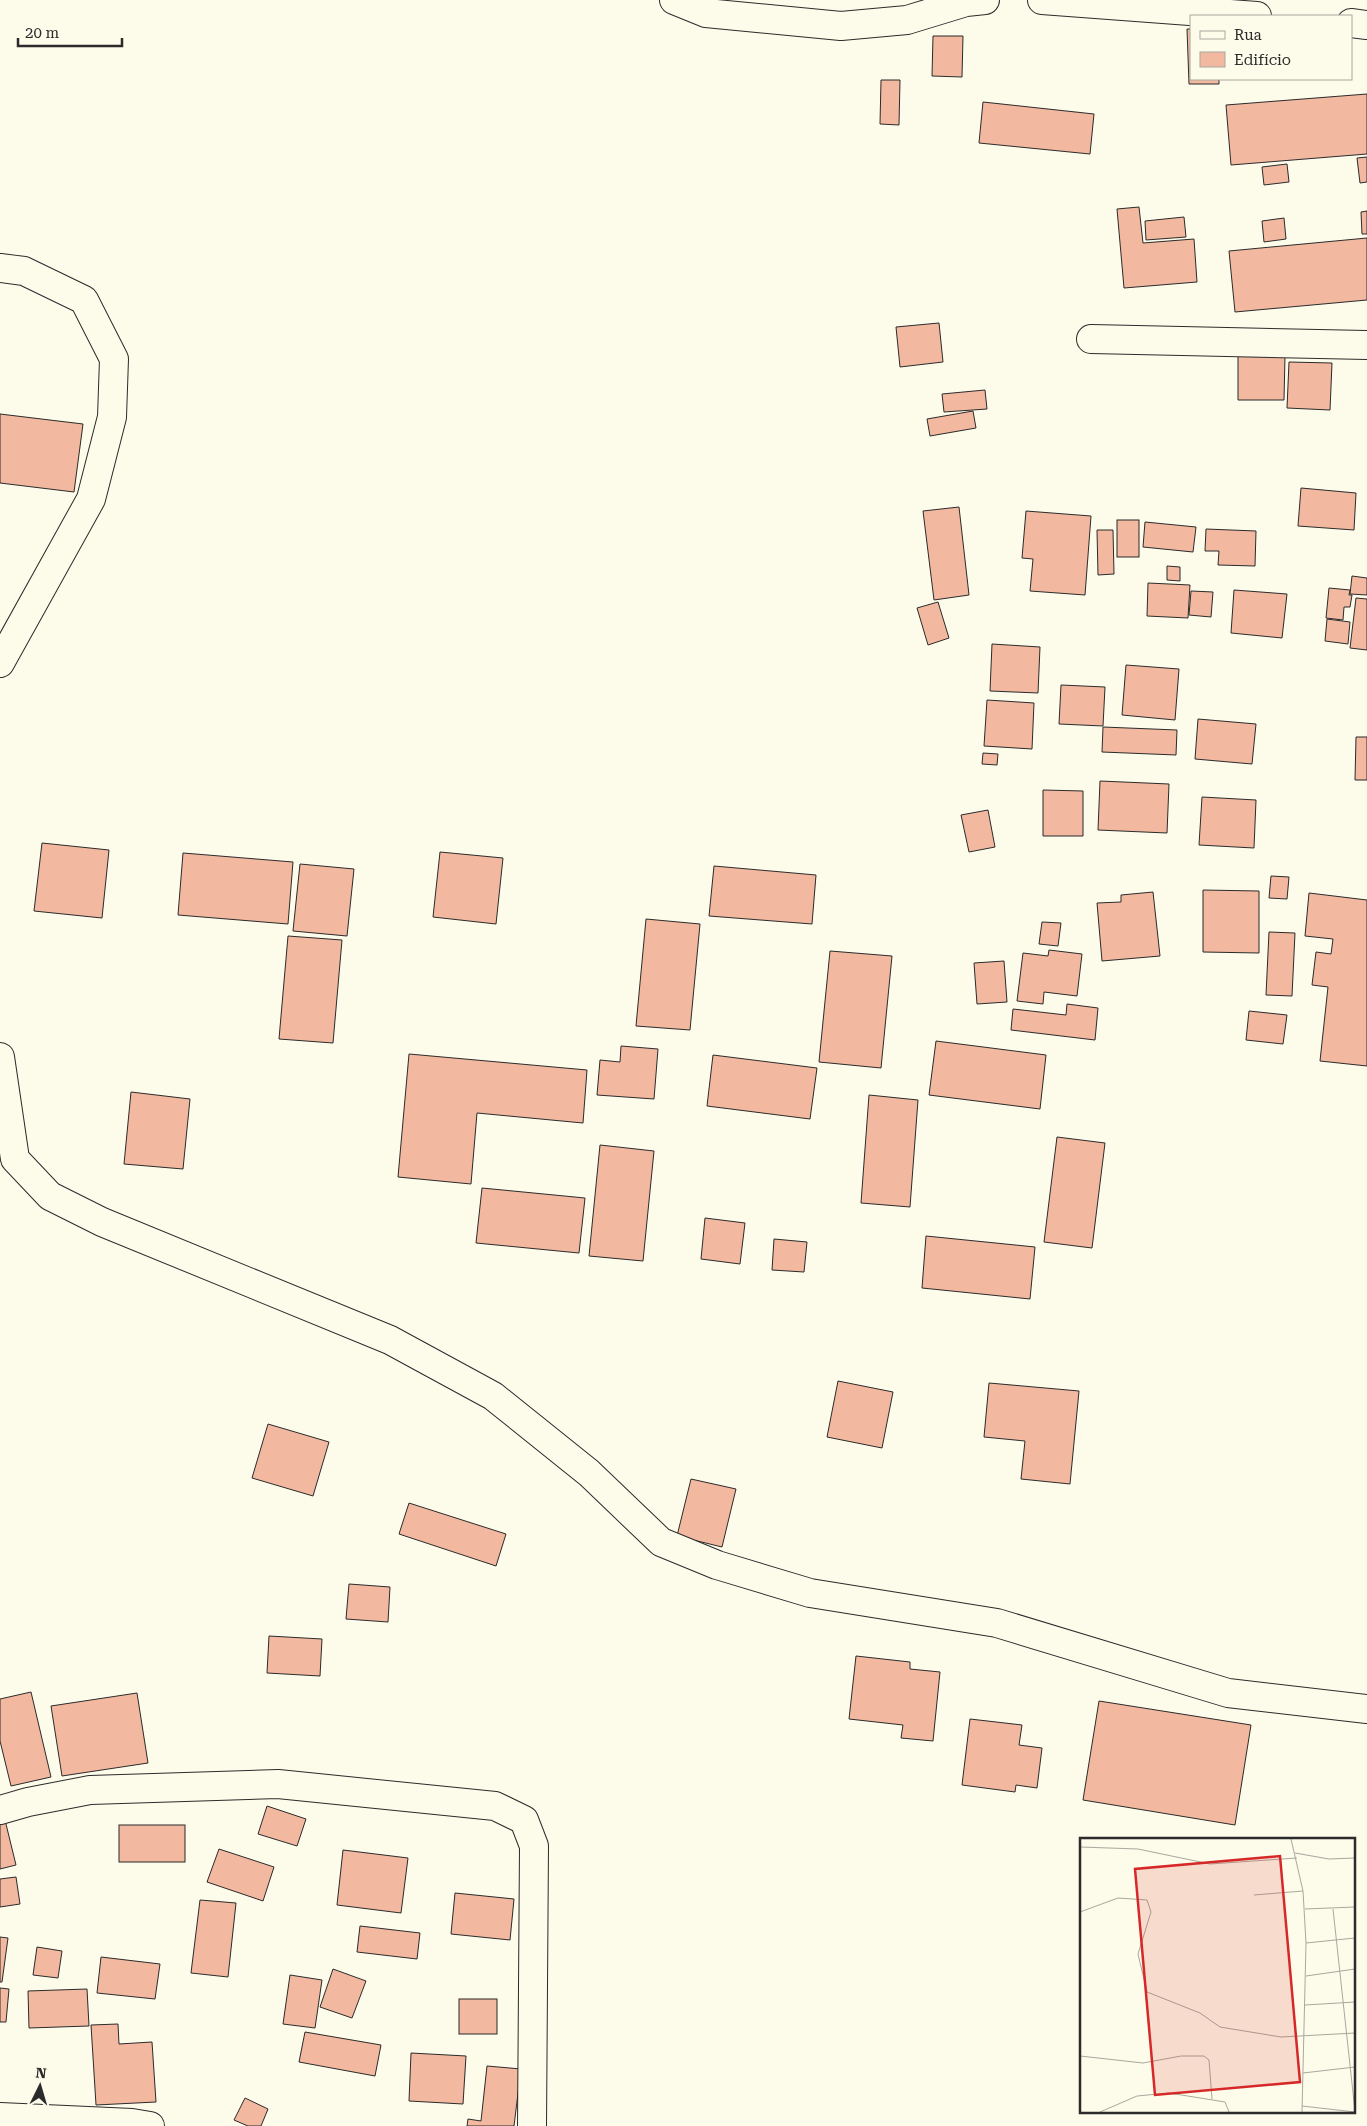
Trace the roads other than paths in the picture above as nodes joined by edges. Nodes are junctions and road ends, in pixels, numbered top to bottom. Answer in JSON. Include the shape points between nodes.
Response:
{"nodes":[{"id":1,"x":674,"y":0,"type":"edge"},
{"id":2,"x":985,"y":0,"type":"edge"},
{"id":3,"x":1042,"y":0,"type":"edge"},
{"id":4,"x":1244,"y":15,"type":"edge"},
{"id":5,"x":1352,"y":23,"type":"edge"},
{"id":6,"x":1367,"y":24,"type":"edge"},
{"id":7,"x":0,"y":268,"type":"edge"},
{"id":8,"x":1091,"y":339,"type":"dead end"},
{"id":9,"x":1367,"y":345,"type":"edge"},
{"id":10,"x":0,"y":663,"type":"edge"},
{"id":11,"x":0,"y":1057,"type":"edge"},
{"id":12,"x":1367,"y":1709,"type":"edge"},
{"id":13,"x":0,"y":1810,"type":"edge"},
{"id":14,"x":0,"y":2117,"type":"edge"},
{"id":15,"x":150,"y":2126,"type":"edge"},
{"id":16,"x":532,"y":2126,"type":"edge"}],
"edges":[{"from":1,"to":2,"type":"street","via":[[706,13],[841,26],[907,20],[966,2]]},
{"from":3,"to":4,"type":"street"},
{"from":5,"to":6,"type":"street"},
{"from":7,"to":10,"type":"street","via":[[24,270],[84,300],[114,358],[112,418],[91,499]]},
{"from":8,"to":9,"type":"street"},
{"from":11,"to":12,"type":"street","via":[[15,1159],[50,1196],[102,1222],[390,1340],[493,1396],[589,1473],[661,1542],[716,1565],[810,1593],[997,1623],[1228,1693]]},
{"from":13,"to":16,"type":"street","via":[[90,1790],[278,1784],[496,1806],[524,1820],[534,1846]]},
{"from":14,"to":15,"type":"street"}]}
